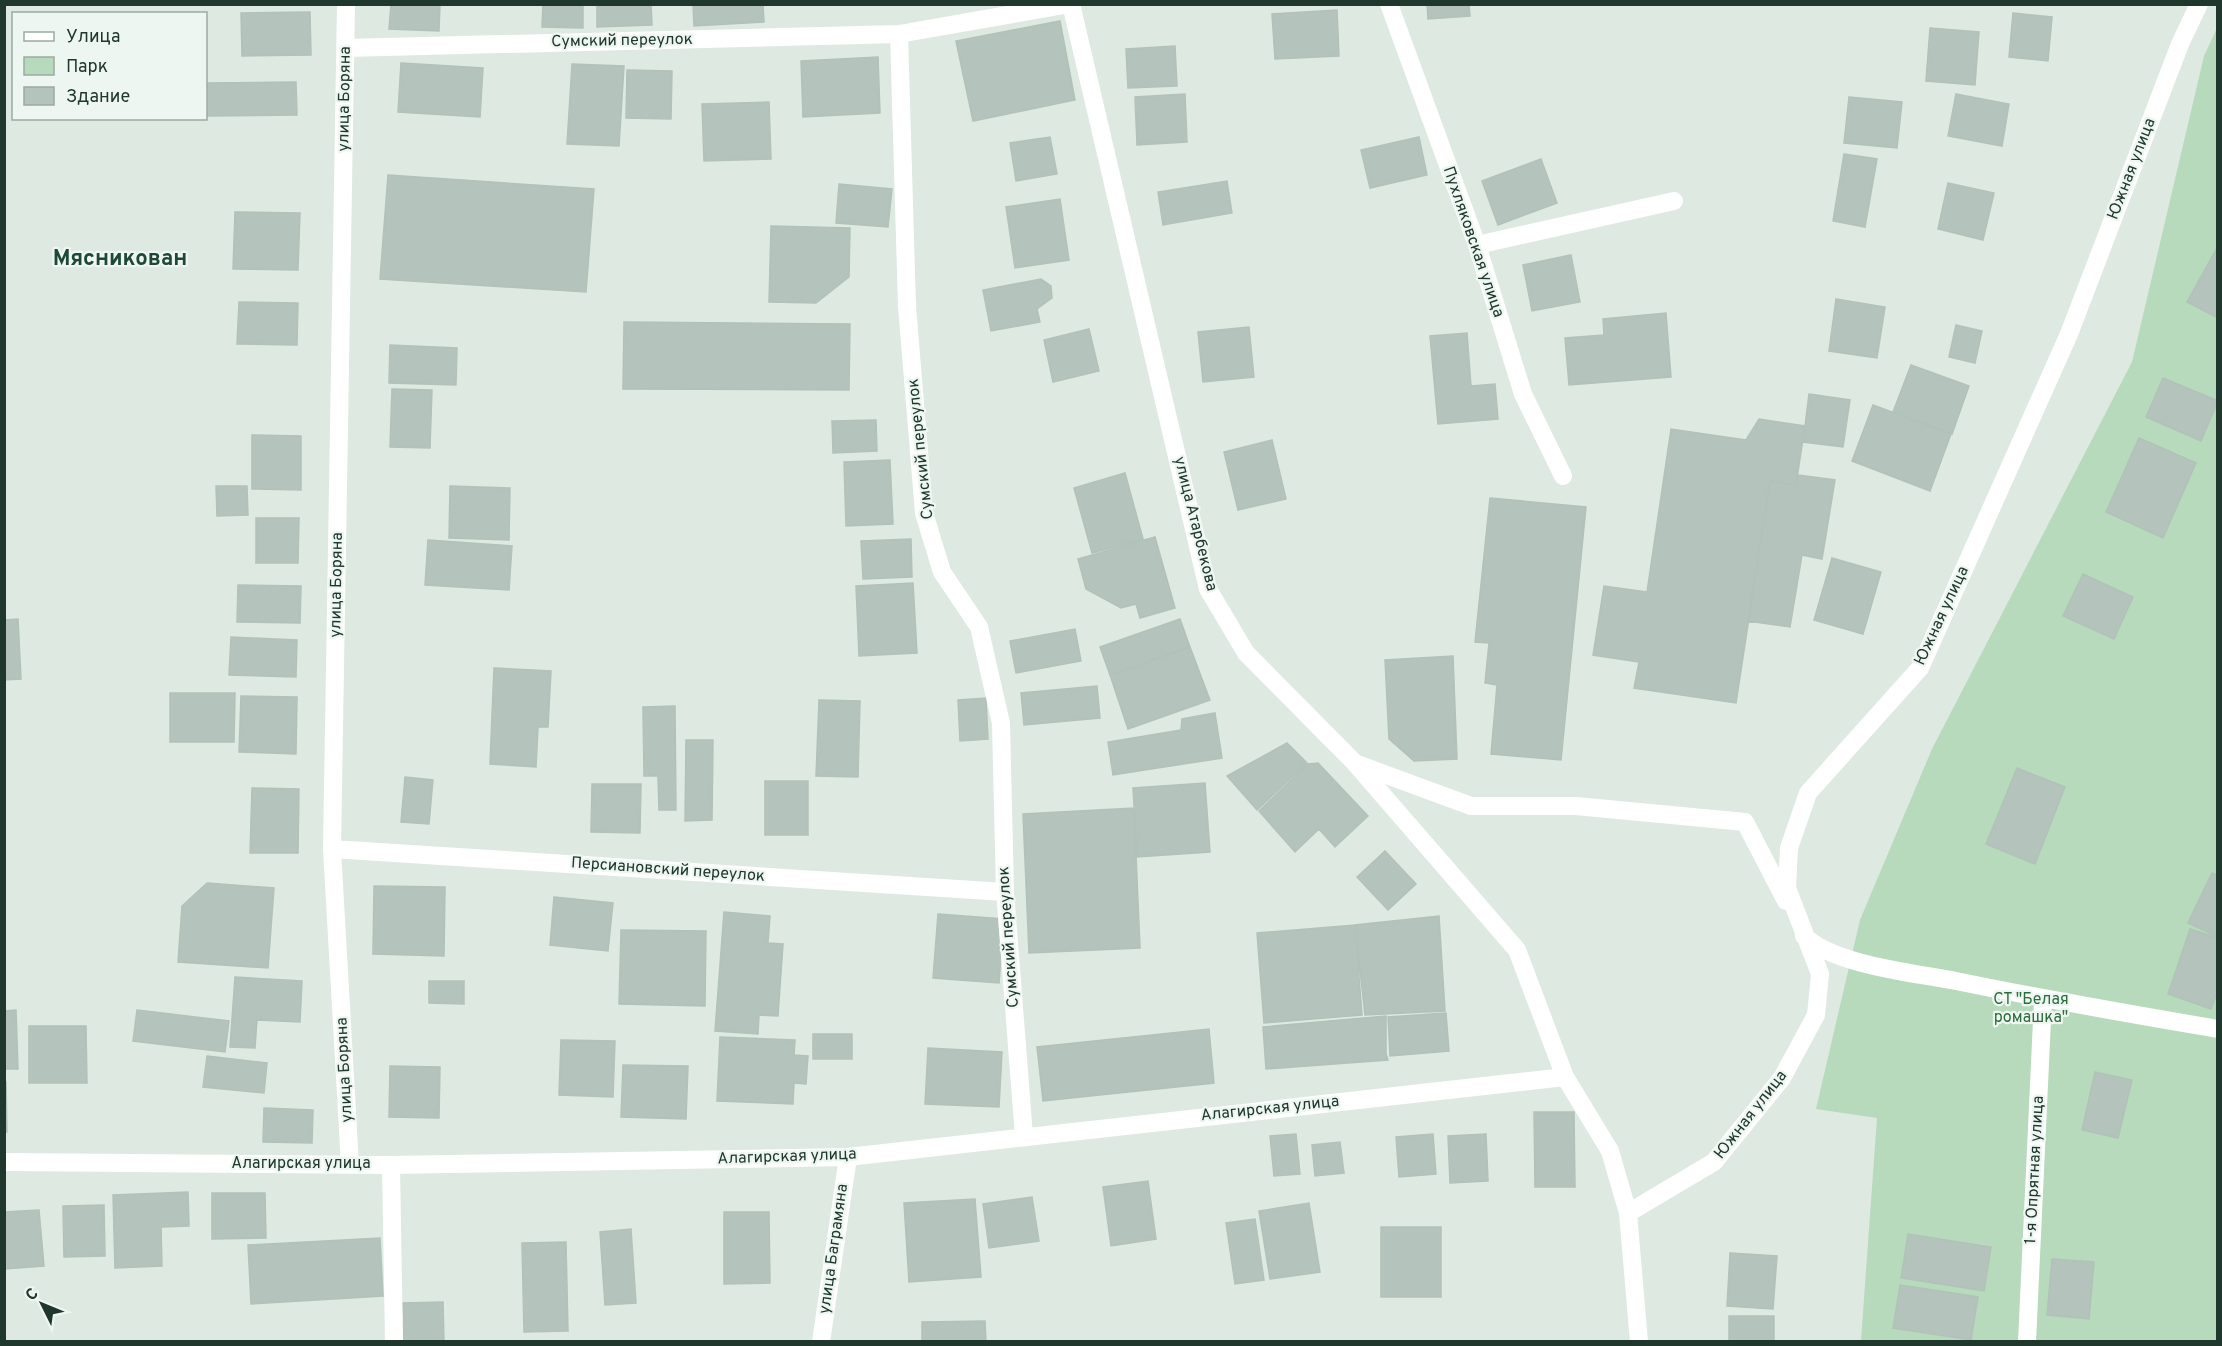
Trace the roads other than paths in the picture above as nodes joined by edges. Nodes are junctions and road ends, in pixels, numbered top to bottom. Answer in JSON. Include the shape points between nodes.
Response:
{"nodes":[{"id":1,"x":346,"y":4,"type":"edge"},
{"id":2,"x":1070,"y":4,"type":"edge"},
{"id":3,"x":1389,"y":4,"type":"edge"},
{"id":4,"x":2199,"y":4,"type":"edge"},
{"id":5,"x":899,"y":34,"type":"junction"},
{"id":6,"x":346,"y":48,"type":"junction"},
{"id":7,"x":1674,"y":201,"type":"dead end"},
{"id":8,"x":1477,"y":245,"type":"junction"},
{"id":9,"x":1563,"y":476,"type":"dead end"},
{"id":10,"x":1355,"y":763,"type":"junction"},
{"id":11,"x":332,"y":849,"type":"junction"},
{"id":12,"x":1005,"y":892,"type":"junction"},
{"id":13,"x":1805,"y":938,"type":"junction"},
{"id":14,"x":2043,"y":999,"type":"junction"},
{"id":15,"x":2217,"y":1029,"type":"edge"},
{"id":16,"x":1565,"y":1077,"type":"junction"},
{"id":17,"x":1024,"y":1136,"type":"junction"},
{"id":18,"x":848,"y":1157,"type":"junction"},
{"id":19,"x":4,"y":1162,"type":"edge"},
{"id":20,"x":350,"y":1165,"type":"junction"},
{"id":21,"x":391,"y":1165,"type":"junction"},
{"id":22,"x":1629,"y":1213,"type":"junction"},
{"id":23,"x":394,"y":1341,"type":"edge"},
{"id":24,"x":821,"y":1341,"type":"edge"},
{"id":25,"x":1639,"y":1341,"type":"edge"},
{"id":26,"x":2027,"y":1341,"type":"edge"}],
"edges":[{"from":1,"to":6,"type":"street","name":"улица Боряна"},
{"from":2,"to":5,"type":"street","name":"Сумский переулок"},
{"from":2,"to":10,"type":"street","name":"улица Атарбекова","via":[[1208,589],[1246,653]]},
{"from":3,"to":8,"type":"street","name":"Пухляковская улица"},
{"from":4,"to":13,"type":"street","name":"Южная улица","via":[[2068,334],[1920,668],[1808,793],[1789,848],[1787,888]]},
{"from":5,"to":6,"type":"street","name":"Сумский переулок"},
{"from":5,"to":12,"type":"street","name":"Сумский переулок","via":[[907,306],[924,513],[942,572],[979,627],[1001,723]]},
{"from":6,"to":11,"type":"street","name":"улица Боряна"},
{"from":7,"to":8,"type":"street"},
{"from":8,"to":9,"type":"street","name":"Пухляковская улица","via":[[1523,394]]},
{"from":10,"to":13,"type":"street","via":[[1471,806],[1576,806],[1745,822]]},
{"from":10,"to":16,"type":"street","name":"улица Атарбекова","via":[[1517,950]]},
{"from":11,"to":12,"type":"street","name":"Персиановский переулок"},
{"from":11,"to":20,"type":"street","name":"улица Боряна"},
{"from":12,"to":17,"type":"street","name":"Сумский переулок"},
{"from":13,"to":14,"type":"street","via":[[1833,954],[1879,966]]},
{"from":13,"to":22,"type":"street","name":"Южная улица","via":[[1820,974],[1816,1016],[1782,1078],[1714,1162]]},
{"from":14,"to":15,"type":"street"},
{"from":14,"to":26,"type":"street","name":"1-я Опрятная улица"},
{"from":16,"to":17,"type":"street","name":"Алагирская улица"},
{"from":16,"to":22,"type":"street","via":[[1610,1151]]},
{"from":17,"to":18,"type":"street","name":"Алагирская улица"},
{"from":18,"to":21,"type":"street","name":"Алагирская улица"},
{"from":18,"to":24,"type":"street","name":"улица Баграмяна"},
{"from":19,"to":20,"type":"street","name":"Алагирская улица"},
{"from":20,"to":21,"type":"street","name":"Алагирская улица"},
{"from":21,"to":23,"type":"street"},
{"from":22,"to":25,"type":"street"}]}
